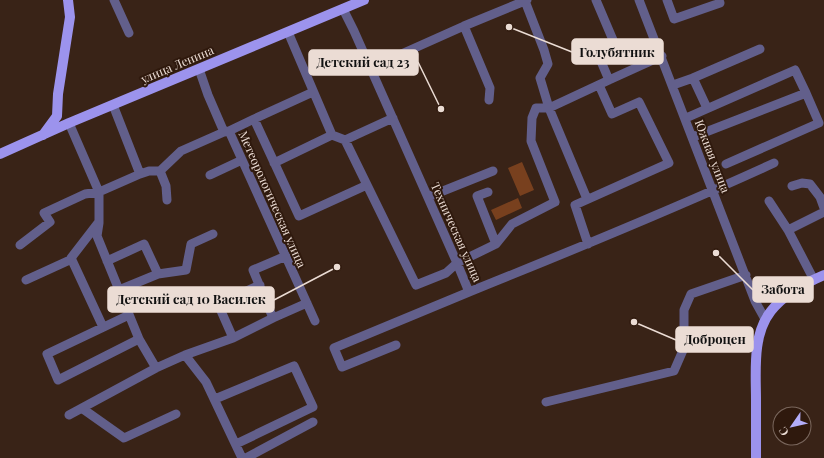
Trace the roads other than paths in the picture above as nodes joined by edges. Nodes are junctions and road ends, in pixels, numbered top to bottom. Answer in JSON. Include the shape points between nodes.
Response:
{"nodes":[{"id":1,"x":68,"y":0,"type":"edge"},
{"id":2,"x":114,"y":0,"type":"edge"},
{"id":3,"x":364,"y":0,"type":"edge"},
{"id":4,"x":526,"y":0,"type":"edge"},
{"id":5,"x":596,"y":0,"type":"edge"},
{"id":6,"x":639,"y":0,"type":"edge"},
{"id":7,"x":667,"y":0,"type":"edge"},
{"id":8,"x":719,"y":0,"type":"edge"},
{"id":9,"x":343,"y":9,"type":"junction"},
{"id":10,"x":464,"y":26,"type":"junction"},
{"id":11,"x":129,"y":32,"type":"dead end"},
{"id":12,"x":288,"y":32,"type":"junction"},
{"id":13,"x":760,"y":49,"type":"dead end"},
{"id":14,"x":662,"y":56,"type":"junction"},
{"id":15,"x":370,"y":68,"type":"junction"},
{"id":16,"x":199,"y":69,"type":"junction"},
{"id":17,"x":693,"y":78,"type":"junction"},
{"id":18,"x":609,"y":80,"type":"junction"},
{"id":19,"x":599,"y":85,"type":"junction"},
{"id":20,"x":673,"y":85,"type":"junction"},
{"id":21,"x":314,"y":92,"type":"junction"},
{"id":22,"x":806,"y":93,"type":"junction"},
{"id":23,"x":488,"y":100,"type":"dead end"},
{"id":24,"x":113,"y":105,"type":"junction"},
{"id":25,"x":549,"y":108,"type":"junction"},
{"id":26,"x":707,"y":108,"type":"junction"},
{"id":27,"x":393,"y":118,"type":"junction"},
{"id":28,"x":686,"y":118,"type":"junction"},
{"id":29,"x":254,"y":119,"type":"junction"},
{"id":30,"x":69,"y":123,"type":"junction"},
{"id":31,"x":226,"y":131,"type":"junction"},
{"id":32,"x":43,"y":135,"type":"junction"},
{"id":33,"x":332,"y":135,"type":"junction"},
{"id":34,"x":693,"y":137,"type":"junction"},
{"id":35,"x":345,"y":140,"type":"junction"},
{"id":36,"x":0,"y":154,"type":"edge"},
{"id":37,"x":242,"y":160,"type":"junction"},
{"id":38,"x":774,"y":163,"type":"dead end"},
{"id":39,"x":274,"y":164,"type":"junction"},
{"id":40,"x":726,"y":164,"type":"dead end"},
{"id":41,"x":160,"y":171,"type":"junction"},
{"id":42,"x":493,"y":171,"type":"dead end"},
{"id":43,"x":140,"y":174,"type":"junction"},
{"id":44,"x":210,"y":176,"type":"dead end"},
{"id":45,"x":367,"y":185,"type":"junction"},
{"id":46,"x":792,"y":186,"type":"dead end"},
{"id":47,"x":714,"y":191,"type":"junction"},
{"id":48,"x":99,"y":192,"type":"junction"},
{"id":49,"x":488,"y":192,"type":"dead end"},
{"id":50,"x":428,"y":197,"type":"junction"},
{"id":51,"x":587,"y":199,"type":"junction"},
{"id":52,"x":168,"y":200,"type":"dead end"},
{"id":53,"x":769,"y":201,"type":"dead end"},
{"id":54,"x":824,"y":208,"type":"edge"},
{"id":55,"x":824,"y":212,"type":"edge"},
{"id":56,"x":99,"y":223,"type":"junction"},
{"id":57,"x":788,"y":230,"type":"junction"},
{"id":58,"x":214,"y":234,"type":"dead end"},
{"id":59,"x":496,"y":244,"type":"junction"},
{"id":60,"x":588,"y":244,"type":"junction"},
{"id":61,"x":20,"y":245,"type":"dead end"},
{"id":62,"x":286,"y":256,"type":"junction"},
{"id":63,"x":72,"y":259,"type":"junction"},
{"id":64,"x":107,"y":261,"type":"junction"},
{"id":65,"x":457,"y":263,"type":"junction"},
{"id":66,"x":158,"y":274,"type":"junction"},
{"id":67,"x":746,"y":275,"type":"junction"},
{"id":68,"x":824,"y":275,"type":"edge"},
{"id":69,"x":26,"y":280,"type":"dead end"},
{"id":70,"x":814,"y":280,"type":"junction"},
{"id":71,"x":260,"y":286,"type":"junction"},
{"id":72,"x":119,"y":290,"type":"junction"},
{"id":73,"x":468,"y":292,"type":"junction"},
{"id":74,"x":307,"y":303,"type":"junction"},
{"id":75,"x":129,"y":315,"type":"junction"},
{"id":76,"x":273,"y":318,"type":"junction"},
{"id":77,"x":765,"y":320,"type":"junction"},
{"id":78,"x":315,"y":321,"type":"dead end"},
{"id":79,"x":103,"y":327,"type":"junction"},
{"id":80,"x":232,"y":338,"type":"junction"},
{"id":81,"x":139,"y":339,"type":"junction"},
{"id":82,"x":396,"y":345,"type":"dead end"},
{"id":83,"x":185,"y":356,"type":"junction"},
{"id":84,"x":156,"y":368,"type":"junction"},
{"id":85,"x":215,"y":399,"type":"junction"},
{"id":86,"x":546,"y":402,"type":"dead end"},
{"id":87,"x":83,"y":409,"type":"junction"},
{"id":88,"x":176,"y":414,"type":"dead end"},
{"id":89,"x":69,"y":415,"type":"dead end"},
{"id":90,"x":313,"y":422,"type":"dead end"},
{"id":91,"x":236,"y":444,"type":"junction"},
{"id":92,"x":242,"y":458,"type":"edge"},
{"id":93,"x":246,"y":458,"type":"edge"},
{"id":94,"x":756,"y":458,"type":"edge"}],
"edges":[{"from":1,"to":32,"type":"main road","via":[[70,17],[56,116]]},
{"from":2,"to":11,"type":"street"},
{"from":3,"to":9,"type":"main road","name":"улица Ленина"},
{"from":4,"to":10,"type":"street"},
{"from":4,"to":25,"type":"street","via":[[548,64],[540,78]]},
{"from":5,"to":18,"type":"street","via":[[613,40],[597,52]]},
{"from":6,"to":14,"type":"street","name":"Южная улица"},
{"from":7,"to":8,"type":"street","via":[[674,19],[720,4]]},
{"from":9,"to":12,"type":"main road","name":"улица Ленина"},
{"from":9,"to":15,"type":"street","name":"Техническая улица"},
{"from":10,"to":15,"type":"street"},
{"from":10,"to":23,"type":"street","via":[[490,88]]},
{"from":12,"to":16,"type":"main road","name":"улица Ленина"},
{"from":12,"to":21,"type":"street"},
{"from":13,"to":17,"type":"street"},
{"from":14,"to":18,"type":"street"},
{"from":14,"to":20,"type":"street","name":"Южная улица"},
{"from":15,"to":27,"type":"street","name":"Техническая улица"},
{"from":16,"to":24,"type":"main road","name":"улица Ленина"},
{"from":16,"to":31,"type":"street","name":"Метеорологическая улица","via":[[208,95]]},
{"from":17,"to":20,"type":"street"},
{"from":17,"to":26,"type":"street"},
{"from":18,"to":19,"type":"street"},
{"from":19,"to":25,"type":"street"},
{"from":19,"to":51,"type":"street","via":[[612,114],[639,102],[669,163]]},
{"from":20,"to":28,"type":"street","name":"Южная улица"},
{"from":21,"to":29,"type":"street"},
{"from":21,"to":33,"type":"street"},
{"from":22,"to":26,"type":"street","via":[[795,70]]},
{"from":22,"to":34,"type":"street"},
{"from":22,"to":40,"type":"street","via":[[819,123]]},
{"from":24,"to":30,"type":"main road","name":"улица Ленина"},
{"from":24,"to":43,"type":"street"},
{"from":25,"to":51,"type":"street"},
{"from":25,"to":59,"type":"street","via":[[536,108],[532,118],[531,141],[555,202],[512,224]]},
{"from":26,"to":28,"type":"street"},
{"from":27,"to":35,"type":"street"},
{"from":27,"to":50,"type":"street","name":"Техническая улица"},
{"from":28,"to":34,"type":"street","name":"Южная улица"},
{"from":29,"to":31,"type":"street"},
{"from":29,"to":39,"type":"street"},
{"from":30,"to":32,"type":"main road","name":"улица Ленина"},
{"from":30,"to":48,"type":"street"},
{"from":31,"to":37,"type":"street","name":"Метеорологическая улица"},
{"from":31,"to":41,"type":"street","via":[[181,151]]},
{"from":32,"to":36,"type":"main road","name":"улица Ленина"},
{"from":33,"to":35,"type":"street"},
{"from":33,"to":39,"type":"street"},
{"from":34,"to":47,"type":"street","name":"Южная улица"},
{"from":35,"to":45,"type":"street"},
{"from":37,"to":44,"type":"street"},
{"from":37,"to":62,"type":"street","name":"Метеорологическая улица"},
{"from":38,"to":47,"type":"street","name":"Техническая улица"},
{"from":39,"to":45,"type":"street","via":[[299,216]]},
{"from":41,"to":43,"type":"street"},
{"from":41,"to":52,"type":"street"},
{"from":42,"to":50,"type":"street"},
{"from":43,"to":48,"type":"street"},
{"from":45,"to":65,"type":"street","via":[[416,285],[446,273]]},
{"from":46,"to":54,"type":"street","via":[[810,184],[820,197]]},
{"from":47,"to":60,"type":"street","name":"Техническая улица"},
{"from":47,"to":67,"type":"street","name":"Южная улица"},
{"from":48,"to":56,"type":"street"},
{"from":48,"to":61,"type":"street","via":[[84,194],[44,213],[50,222]]},
{"from":49,"to":59,"type":"street","via":[[477,196]]},
{"from":50,"to":65,"type":"street","name":"Техническая улица"},
{"from":51,"to":60,"type":"street","via":[[574,205]]},
{"from":53,"to":57,"type":"street"},
{"from":55,"to":57,"type":"street"},
{"from":56,"to":63,"type":"street"},
{"from":56,"to":64,"type":"street","via":[[97,236]]},
{"from":57,"to":70,"type":"street"},
{"from":58,"to":66,"type":"street","via":[[191,244],[186,270]]},
{"from":59,"to":65,"type":"street"},
{"from":60,"to":73,"type":"street","name":"Техническая улица"},
{"from":62,"to":71,"type":"street","via":[[254,270]]},
{"from":62,"to":74,"type":"street","name":"Метеорологическая улица"},
{"from":63,"to":69,"type":"street"},
{"from":63,"to":79,"type":"street"},
{"from":64,"to":66,"type":"street","via":[[144,244]]},
{"from":64,"to":72,"type":"street"},
{"from":65,"to":73,"type":"street","name":"Техническая улица"},
{"from":66,"to":72,"type":"street"},
{"from":67,"to":77,"type":"street","name":"Южная улица"},
{"from":67,"to":86,"type":"street","via":[[691,294],[684,310],[684,348],[674,371]]},
{"from":68,"to":70,"type":"main road"},
{"from":70,"to":77,"type":"main road","via":[[780,301]]},
{"from":71,"to":76,"type":"street"},
{"from":71,"to":80,"type":"street","via":[[218,304]]},
{"from":72,"to":75,"type":"street"},
{"from":73,"to":82,"type":"street","via":[[334,348],[342,367]]},
{"from":74,"to":76,"type":"street"},
{"from":74,"to":78,"type":"street","name":"Метеорологическая улица"},
{"from":75,"to":79,"type":"street"},
{"from":75,"to":81,"type":"street"},
{"from":76,"to":80,"type":"street"},
{"from":77,"to":94,"type":"main road","via":[[757,354]]},
{"from":79,"to":81,"type":"street","via":[[47,354],[58,380]]},
{"from":80,"to":83,"type":"street"},
{"from":81,"to":84,"type":"street"},
{"from":83,"to":84,"type":"street"},
{"from":83,"to":85,"type":"street","via":[[206,382]]},
{"from":84,"to":87,"type":"street"},
{"from":85,"to":91,"type":"street"},
{"from":85,"to":91,"type":"street","via":[[294,366],[313,407]]},
{"from":87,"to":88,"type":"street","via":[[124,438]]},
{"from":87,"to":89,"type":"street"},
{"from":90,"to":93,"type":"street"},
{"from":91,"to":92,"type":"street"}]}
